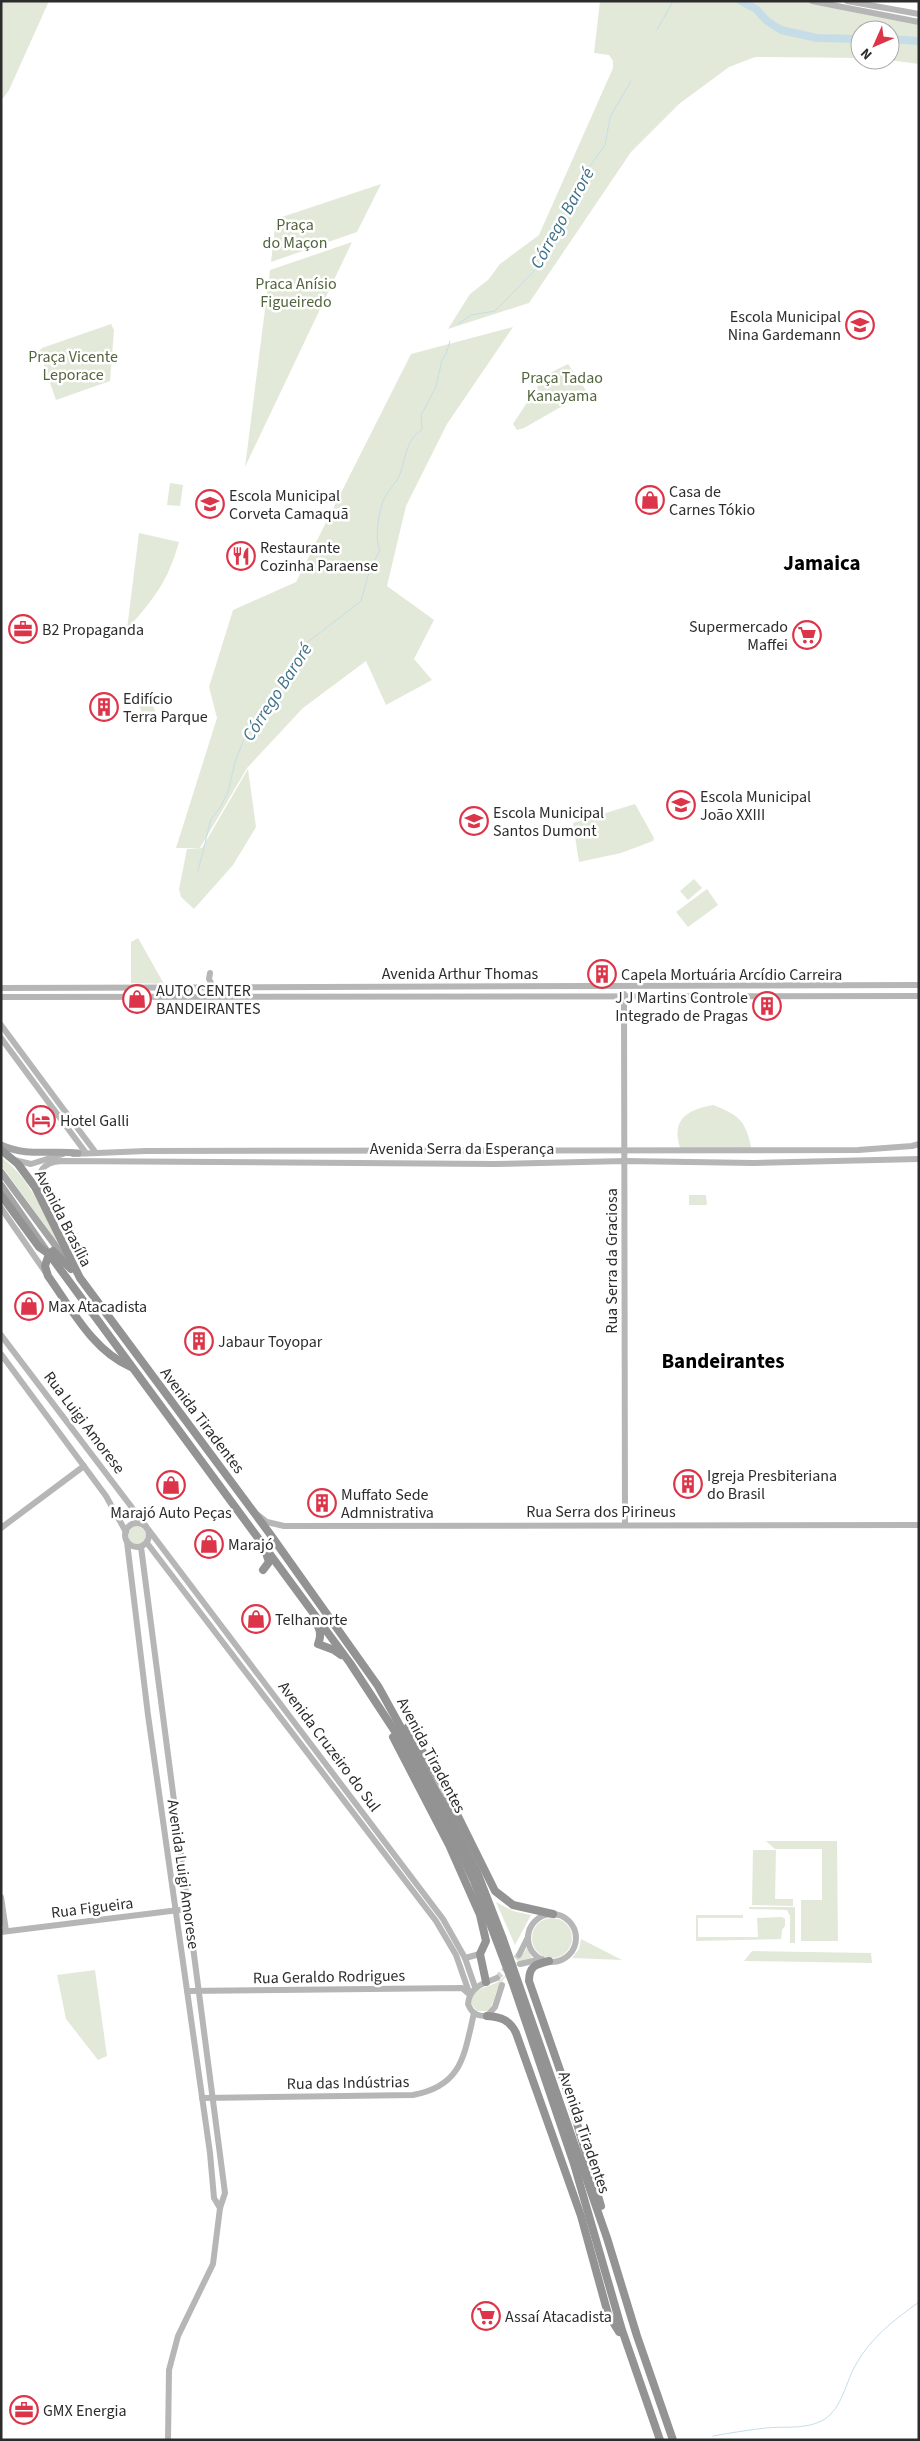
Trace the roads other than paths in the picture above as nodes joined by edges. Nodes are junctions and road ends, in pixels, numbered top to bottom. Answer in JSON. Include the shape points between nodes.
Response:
{"nodes":[{"id":1,"x":812,"y":1,"type":"edge"},
{"id":2,"x":847,"y":1,"type":"edge"},
{"id":3,"x":919,"y":14,"type":"edge"},
{"id":4,"x":919,"y":22,"type":"edge"},
{"id":5,"x":210,"y":973,"type":"dead end"},
{"id":6,"x":919,"y":985,"type":"edge"},
{"id":7,"x":197,"y":986,"type":"junction"},
{"id":8,"x":213,"y":986,"type":"junction"},
{"id":9,"x":302,"y":987,"type":"junction"},
{"id":10,"x":387,"y":987,"type":"junction"},
{"id":11,"x":474,"y":987,"type":"junction"},
{"id":12,"x":1,"y":988,"type":"edge"},
{"id":13,"x":145,"y":988,"type":"junction"},
{"id":14,"x":624,"y":988,"type":"junction"},
{"id":15,"x":919,"y":996,"type":"edge"},
{"id":16,"x":145,"y":997,"type":"junction"},
{"id":17,"x":187,"y":997,"type":"junction"},
{"id":18,"x":303,"y":997,"type":"junction"},
{"id":19,"x":387,"y":997,"type":"junction"},
{"id":20,"x":474,"y":997,"type":"junction"},
{"id":21,"x":624,"y":997,"type":"junction"},
{"id":22,"x":1,"y":998,"type":"edge"},
{"id":23,"x":1,"y":1025,"type":"edge"},
{"id":24,"x":1,"y":1038,"type":"edge"},
{"id":25,"x":44,"y":1083,"type":"junction"},
{"id":26,"x":38,"y":1087,"type":"junction"},
{"id":27,"x":1,"y":1145,"type":"edge"},
{"id":28,"x":916,"y":1145,"type":"edge"},
{"id":29,"x":1,"y":1150,"type":"edge"},
{"id":30,"x":624,"y":1151,"type":"junction"},
{"id":31,"x":82,"y":1153,"type":"junction"},
{"id":32,"x":96,"y":1153,"type":"junction"},
{"id":33,"x":916,"y":1158,"type":"edge"},
{"id":34,"x":14,"y":1160,"type":"junction"},
{"id":35,"x":624,"y":1161,"type":"junction"},
{"id":36,"x":1,"y":1172,"type":"edge"},
{"id":37,"x":1,"y":1185,"type":"edge"},
{"id":38,"x":1,"y":1195,"type":"edge"},
{"id":39,"x":42,"y":1202,"type":"junction"},
{"id":40,"x":1,"y":1208,"type":"edge"},
{"id":41,"x":49,"y":1254,"type":"junction"},
{"id":42,"x":48,"y":1276,"type":"junction"},
{"id":43,"x":80,"y":1278,"type":"junction"},
{"id":44,"x":1,"y":1336,"type":"edge"},
{"id":45,"x":111,"y":1338,"type":"junction"},
{"id":46,"x":1,"y":1354,"type":"edge"},
{"id":47,"x":119,"y":1362,"type":"junction"},
{"id":48,"x":133,"y":1368,"type":"junction"},
{"id":49,"x":32,"y":1395,"type":"junction"},
{"id":50,"x":57,"y":1409,"type":"junction"},
{"id":51,"x":84,"y":1466,"type":"junction"},
{"id":52,"x":224,"y":1489,"type":"junction"},
{"id":53,"x":247,"y":1503,"type":"junction"},
{"id":54,"x":625,"y":1525,"type":"junction"},
{"id":55,"x":919,"y":1525,"type":"edge"},
{"id":56,"x":284,"y":1526,"type":"junction"},
{"id":57,"x":1,"y":1528,"type":"edge"},
{"id":58,"x":147,"y":1528,"type":"junction"},
{"id":59,"x":255,"y":1531,"type":"junction"},
{"id":60,"x":126,"y":1532,"type":"junction"},
{"id":61,"x":270,"y":1534,"type":"junction"},
{"id":62,"x":127,"y":1542,"type":"junction"},
{"id":63,"x":144,"y":1545,"type":"junction"},
{"id":64,"x":263,"y":1570,"type":"dead end"},
{"id":65,"x":144,"y":1571,"type":"junction"},
{"id":66,"x":130,"y":1573,"type":"junction"},
{"id":67,"x":303,"y":1597,"type":"junction"},
{"id":68,"x":350,"y":1662,"type":"junction"},
{"id":69,"x":388,"y":1702,"type":"junction"},
{"id":70,"x":381,"y":1710,"type":"junction"},
{"id":71,"x":1,"y":1898,"type":"edge"},
{"id":72,"x":187,"y":1908,"type":"junction"},
{"id":73,"x":175,"y":1910,"type":"junction"},
{"id":74,"x":554,"y":1914,"type":"junction"},
{"id":75,"x":441,"y":1915,"type":"junction"},
{"id":76,"x":432,"y":1916,"type":"junction"},
{"id":77,"x":3,"y":1932,"type":"edge"},
{"id":78,"x":529,"y":1936,"type":"junction"},
{"id":79,"x":480,"y":1954,"type":"junction"},
{"id":80,"x":519,"y":1955,"type":"tunnel mouth"},
{"id":81,"x":465,"y":1958,"type":"junction"},
{"id":82,"x":546,"y":1960,"type":"junction"},
{"id":83,"x":520,"y":1964,"type":"tunnel mouth"},
{"id":84,"x":497,"y":1978,"type":"tunnel mouth"},
{"id":85,"x":486,"y":1982,"type":"junction"},
{"id":86,"x":502,"y":1985,"type":"tunnel mouth"},
{"id":87,"x":476,"y":1987,"type":"junction"},
{"id":88,"x":187,"y":1991,"type":"junction"},
{"id":89,"x":198,"y":1991,"type":"junction"},
{"id":90,"x":470,"y":1994,"type":"junction"},
{"id":91,"x":474,"y":2014,"type":"junction"},
{"id":92,"x":487,"y":2016,"type":"junction"},
{"id":93,"x":202,"y":2098,"type":"junction"},
{"id":94,"x":214,"y":2098,"type":"junction"},
{"id":95,"x":574,"y":2164,"type":"junction"},
{"id":96,"x":220,"y":2208,"type":"junction"},
{"id":97,"x":581,"y":2216,"type":"junction"},
{"id":98,"x":607,"y":2238,"type":"junction"},
{"id":99,"x":628,"y":2346,"type":"junction"},
{"id":100,"x":168,"y":2440,"type":"edge"},
{"id":101,"x":660,"y":2440,"type":"edge"},
{"id":102,"x":673,"y":2440,"type":"edge"}],
"edges":[{"from":1,"to":4,"type":"street"},
{"from":2,"to":3,"type":"street"},
{"from":5,"to":8,"type":"street"},
{"from":6,"to":14,"type":"street","name":"Avenida Arthur Thomas"},
{"from":7,"to":8,"type":"street","name":"Avenida Arthur Thomas"},
{"from":7,"to":13,"type":"street","name":"Avenida Arthur Thomas"},
{"from":7,"to":17,"type":"street"},
{"from":8,"to":9,"type":"street","name":"Avenida Arthur Thomas"},
{"from":9,"to":10,"type":"street","name":"Avenida Arthur Thomas"},
{"from":9,"to":18,"type":"street"},
{"from":10,"to":11,"type":"street","name":"Avenida Arthur Thomas"},
{"from":10,"to":19,"type":"street"},
{"from":11,"to":14,"type":"street","name":"Avenida Arthur Thomas"},
{"from":11,"to":20,"type":"street"},
{"from":12,"to":13,"type":"street","name":"Avenida Arthur Thomas"},
{"from":13,"to":16,"type":"street"},
{"from":14,"to":21,"type":"street","name":"Rua Serra da Graciosa"},
{"from":15,"to":21,"type":"street","name":"Avenida Arthur Thomas"},
{"from":16,"to":17,"type":"street","name":"Avenida Arthur Thomas"},
{"from":16,"to":22,"type":"street","name":"Avenida Arthur Thomas"},
{"from":17,"to":18,"type":"street","name":"Avenida Arthur Thomas"},
{"from":18,"to":19,"type":"street","name":"Avenida Arthur Thomas"},
{"from":19,"to":20,"type":"street","name":"Avenida Arthur Thomas"},
{"from":20,"to":21,"type":"street","name":"Avenida Arthur Thomas"},
{"from":21,"to":30,"type":"street","name":"Rua Serra da Graciosa"},
{"from":23,"to":25,"type":"street"},
{"from":24,"to":26,"type":"street"},
{"from":25,"to":26,"type":"street"},
{"from":25,"to":32,"type":"street"},
{"from":26,"to":31,"type":"street"},
{"from":27,"to":31,"type":"main road","via":[[27,1153]]},
{"from":28,"to":30,"type":"street","name":"Avenida Serra da Esperança","via":[[858,1150]]},
{"from":28,"to":33,"type":"street"},
{"from":29,"to":34,"type":"highway","name":"Avenida Brasília"},
{"from":30,"to":32,"type":"street","name":"Avenida Serra da Esperança"},
{"from":30,"to":35,"type":"street","name":"Rua Serra da Graciosa"},
{"from":31,"to":32,"type":"street","name":"Avenida Serra da Esperança"},
{"from":31,"to":34,"type":"street","name":"Avenida Serra da Esperança","via":[[60,1154],[31,1164]]},
{"from":33,"to":35,"type":"street","name":"Avenida Serra da Esperança","via":[[754,1163]]},
{"from":34,"to":39,"type":"highway","name":"Avenida Brasília","via":[[28,1176]]},
{"from":35,"to":39,"type":"street","name":"Avenida Serra da Esperança","via":[[467,1164],[62,1161],[49,1163],[39,1174]]},
{"from":35,"to":54,"type":"street","name":"Rua Serra da Graciosa"},
{"from":36,"to":43,"type":"main road","name":"Avenida Tiradentes"},
{"from":37,"to":41,"type":"main road","name":"Avenida Tiradentes"},
{"from":38,"to":41,"type":"highway","via":[[39,1247]]},
{"from":39,"to":43,"type":"highway","name":"Avenida Brasília"},
{"from":40,"to":42,"type":"street"},
{"from":41,"to":42,"type":"highway","via":[[45,1266]]},
{"from":41,"to":43,"type":"highway","via":[[57,1253]]},
{"from":41,"to":45,"type":"highway","name":"Avenida Tiradentes"},
{"from":42,"to":47,"type":"highway","via":[[95,1340]]},
{"from":43,"to":53,"type":"highway","name":"Avenida Tiradentes"},
{"from":44,"to":50,"type":"street","name":"Rua Luigi Amorese"},
{"from":45,"to":47,"type":"highway"},
{"from":45,"to":48,"type":"highway","name":"Avenida Tiradentes"},
{"from":46,"to":49,"type":"street","name":"Rua Luigi Amorese"},
{"from":47,"to":48,"type":"highway"},
{"from":48,"to":52,"type":"highway","name":"Avenida Tiradentes"},
{"from":49,"to":50,"type":"street","via":[[51,1414]]},
{"from":49,"to":51,"type":"street","name":"Rua Luigi Amorese"},
{"from":50,"to":58,"type":"street","name":"Rua Luigi Amorese"},
{"from":51,"to":57,"type":"street"},
{"from":51,"to":60,"type":"street","name":"Rua Luigi Amorese"},
{"from":52,"to":59,"type":"highway","name":"Avenida Tiradentes"},
{"from":52,"to":61,"type":"highway","via":[[260,1532]]},
{"from":53,"to":56,"type":"street","via":[[267,1522]]},
{"from":53,"to":61,"type":"highway","name":"Avenida Tiradentes"},
{"from":54,"to":55,"type":"street","name":"Rua Serra dos Pirineus"},
{"from":54,"to":56,"type":"street","name":"Rua Serra dos Pirineus"},
{"from":56,"to":61,"type":"street"},
{"from":58,"to":60,"type":"street","via":[[134,1523]]},
{"from":58,"to":63,"type":"street","via":[[150,1536]]},
{"from":58,"to":75,"type":"street","name":"Avenida Cruzeiro do Sul"},
{"from":59,"to":64,"type":"highway","via":[[269,1559]]},
{"from":59,"to":67,"type":"highway","name":"Avenida Tiradentes"},
{"from":60,"to":62,"type":"street"},
{"from":61,"to":69,"type":"highway","name":"Avenida Tiradentes"},
{"from":62,"to":63,"type":"street","via":[[133,1546]]},
{"from":62,"to":66,"type":"street","name":"Avenida Luigi Amorese"},
{"from":63,"to":65,"type":"street","name":"Avenida Luigi Amorese"},
{"from":63,"to":76,"type":"street","name":"Avenida Cruzeiro do Sul"},
{"from":65,"to":66,"type":"street"},
{"from":65,"to":72,"type":"street","name":"Avenida Luigi Amorese"},
{"from":66,"to":73,"type":"street","name":"Avenida Luigi Amorese"},
{"from":67,"to":68,"type":"highway","name":"Avenida Tiradentes"},
{"from":67,"to":68,"type":"highway","via":[[320,1631],[318,1644],[334,1650]]},
{"from":68,"to":70,"type":"highway","name":"Avenida Tiradentes"},
{"from":69,"to":74,"type":"highway","via":[[425,1754],[495,1891],[512,1905]]},
{"from":69,"to":98,"type":"highway","name":"Avenida Tiradentes","via":[[464,1845],[487,1897]]},
{"from":70,"to":79,"type":"highway","via":[[449,1845],[480,1915],[486,1940]]},
{"from":70,"to":95,"type":"highway","name":"Avenida Tiradentes","via":[[442,1815],[474,1881],[493,1927]]},
{"from":71,"to":77,"type":"street"},
{"from":72,"to":73,"type":"street","name":"Rua Figueira"},
{"from":72,"to":89,"type":"street","name":"Avenida Luigi Amorese"},
{"from":73,"to":77,"type":"street","name":"Rua Figueira"},
{"from":73,"to":88,"type":"street","name":"Avenida Luigi Amorese"},
{"from":74,"to":78,"type":"street","via":[[537,1920]]},
{"from":74,"to":82,"type":"street","via":[[571,1923],[576,1940],[568,1956],[560,1960]]},
{"from":75,"to":76,"type":"street"},
{"from":75,"to":81,"type":"street","name":"Avenida Cruzeiro do Sul"},
{"from":76,"to":90,"type":"street","name":"Avenida Cruzeiro do Sul","via":[[456,1955]]},
{"from":78,"to":80,"type":"street"},
{"from":78,"to":82,"type":"street","via":[[532,1949]]},
{"from":79,"to":81,"type":"street"},
{"from":79,"to":85,"type":"highway"},
{"from":81,"to":87,"type":"street","name":"Avenida Cruzeiro do Sul"},
{"from":82,"to":83,"type":"street"},
{"from":82,"to":98,"type":"highway","via":[[533,1966],[529,1981],[569,2096]]},
{"from":84,"to":85,"type":"street"},
{"from":85,"to":87,"type":"street"},
{"from":86,"to":92,"type":"street","via":[[495,2007]]},
{"from":87,"to":90,"type":"street"},
{"from":88,"to":89,"type":"street","name":"Rua Geraldo Rodrigues"},
{"from":88,"to":93,"type":"street","name":"Avenida Luigi Amorese"},
{"from":89,"to":90,"type":"street","name":"Rua Geraldo Rodrigues","via":[[462,1988]]},
{"from":89,"to":94,"type":"street","name":"Avenida Luigi Amorese"},
{"from":90,"to":91,"type":"street","name":"Avenida Cruzeiro do Sul","via":[[468,2004]]},
{"from":91,"to":92,"type":"street"},
{"from":91,"to":94,"type":"street","name":"Rua das Indústrias","via":[[460,2066],[447,2082],[429,2092],[413,2095]]},
{"from":92,"to":97,"type":"highway","via":[[503,2018],[513,2026]]},
{"from":93,"to":94,"type":"street","name":"Rua das Indústrias"},
{"from":93,"to":96,"type":"street","name":"Avenida Luigi Amorese","via":[[214,2198]]},
{"from":94,"to":96,"type":"street","name":"Avenida Luigi Amorese","via":[[225,2193]]},
{"from":95,"to":97,"type":"highway"},
{"from":95,"to":99,"type":"highway","name":"Avenida Tiradentes"},
{"from":96,"to":100,"type":"street","name":"Avenida Luigi Amorese","via":[[213,2264],[178,2336],[169,2370]]},
{"from":97,"to":99,"type":"highway","via":[[608,2314]]},
{"from":98,"to":102,"type":"highway","name":"Avenida Tiradentes"},
{"from":99,"to":101,"type":"highway","name":"Avenida Tiradentes"}]}
